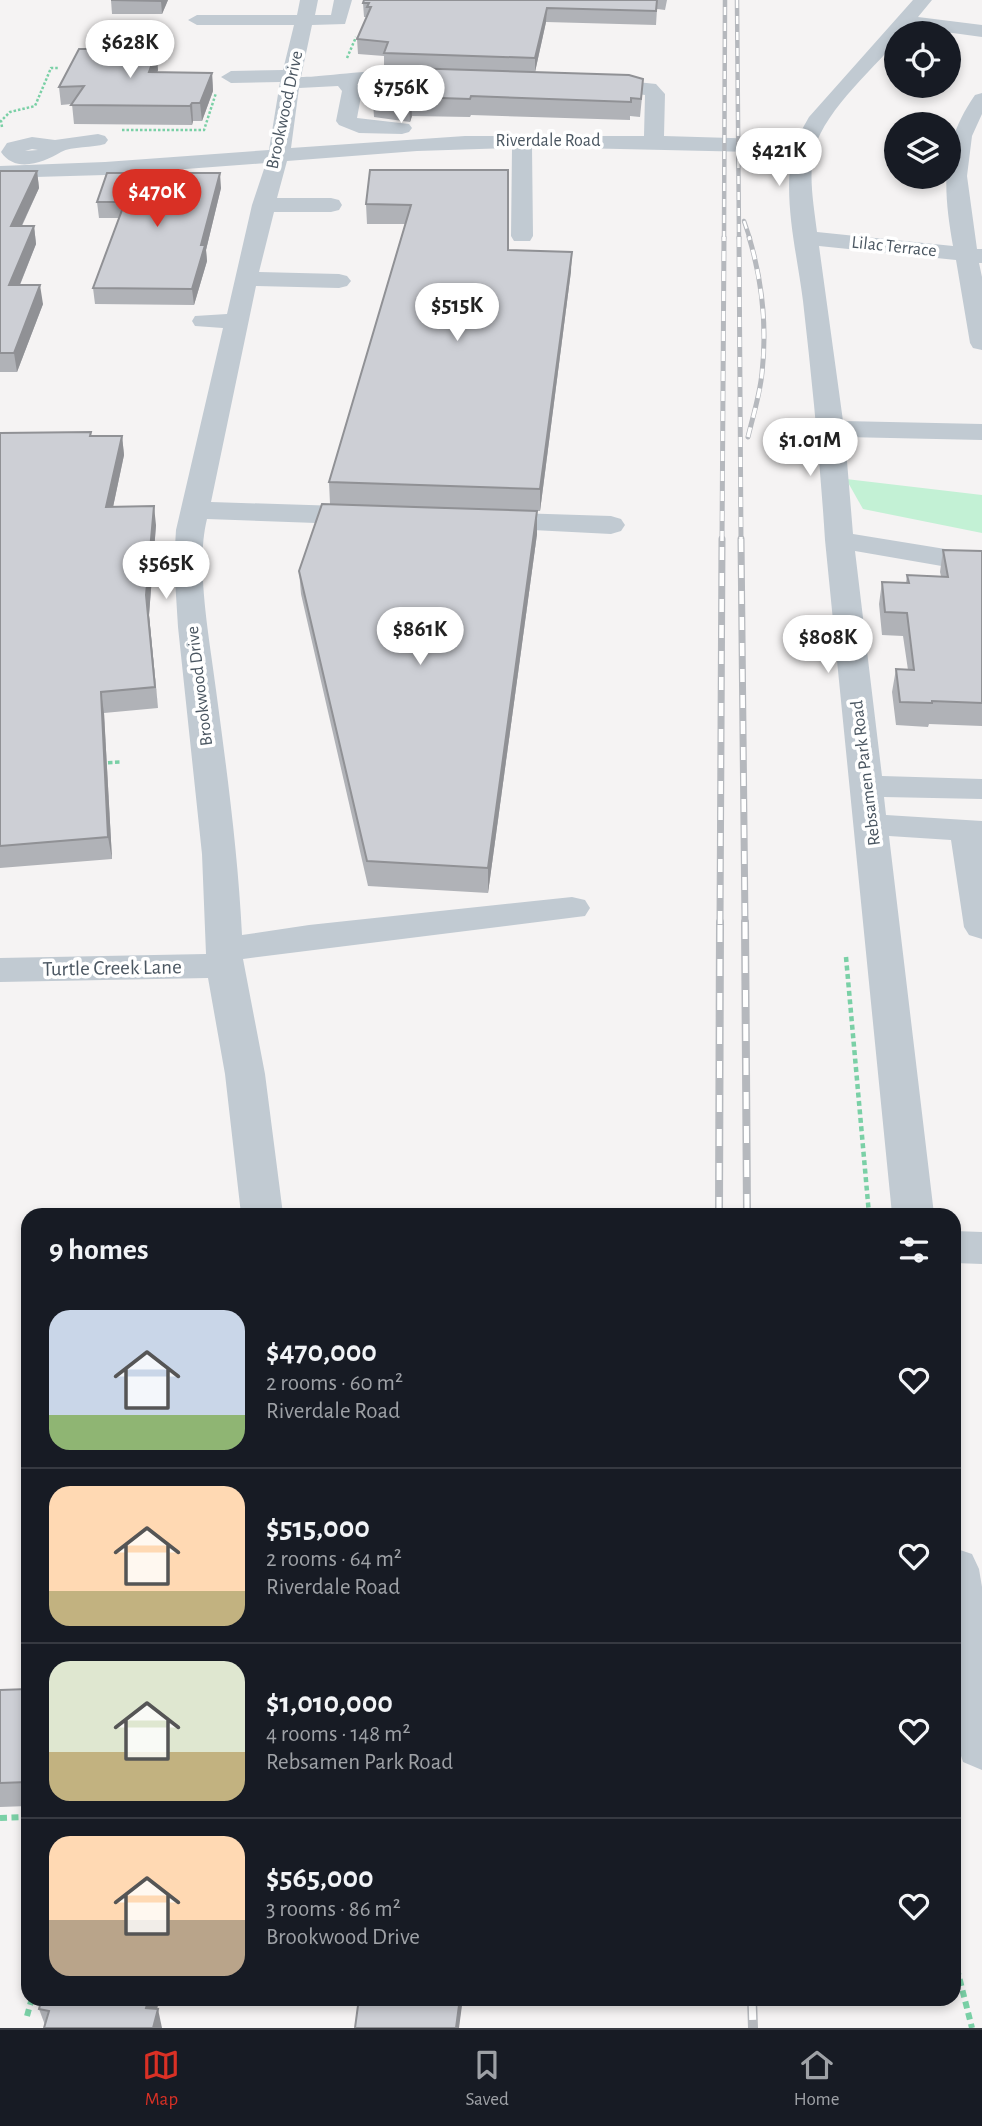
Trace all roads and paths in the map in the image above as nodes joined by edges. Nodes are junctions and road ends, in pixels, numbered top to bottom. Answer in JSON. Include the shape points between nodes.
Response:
{"nodes":[{"id":1,"x":204,"y":0,"type":"edge"},
{"id":2,"x":343,"y":0,"type":"edge"},
{"id":3,"x":923,"y":0,"type":"edge"},
{"id":4,"x":307,"y":7,"type":"edge"},
{"id":5,"x":955,"y":9,"type":"dead end"},
{"id":6,"x":905,"y":21,"type":"edge"},
{"id":7,"x":947,"y":21,"type":"edge"},
{"id":8,"x":961,"y":28,"type":"edge"},
{"id":9,"x":360,"y":29,"type":"edge"},
{"id":10,"x":982,"y":31,"type":"edge"},
{"id":11,"x":884,"y":45,"type":"edge"},
{"id":12,"x":59,"y":68,"type":"dead end"},
{"id":13,"x":345,"y":70,"type":"junction"},
{"id":14,"x":292,"y":74,"type":"junction"},
{"id":15,"x":243,"y":75,"type":"dead end"},
{"id":16,"x":439,"y":78,"type":"edge"},
{"id":17,"x":575,"y":82,"type":"edge"},
{"id":18,"x":45,"y":84,"type":"dead end"},
{"id":19,"x":982,"y":99,"type":"edge"},
{"id":20,"x":26,"y":108,"type":"dead end"},
{"id":21,"x":32,"y":111,"type":"dead end"},
{"id":22,"x":654,"y":134,"type":"junction"},
{"id":23,"x":98,"y":140,"type":"dead end"},
{"id":24,"x":522,"y":141,"type":"junction"},
{"id":25,"x":803,"y":147,"type":"junction"},
{"id":26,"x":278,"y":156,"type":"junction"},
{"id":27,"x":26,"y":165,"type":"junction"},
{"id":28,"x":0,"y":172,"type":"edge"},
{"id":29,"x":263,"y":205,"type":"junction"},
{"id":30,"x":331,"y":205,"type":"dead end"},
{"id":31,"x":522,"y":236,"type":"dead end"},
{"id":32,"x":805,"y":238,"type":"junction"},
{"id":33,"x":974,"y":256,"type":"edge"},
{"id":34,"x":246,"y":279,"type":"junction"},
{"id":35,"x":339,"y":281,"type":"dead end"},
{"id":36,"x":204,"y":321,"type":"dead end"},
{"id":37,"x":237,"y":321,"type":"junction"},
{"id":38,"x":982,"y":343,"type":"edge"},
{"id":39,"x":831,"y":429,"type":"junction"},
{"id":40,"x":982,"y":432,"type":"edge"},
{"id":41,"x":194,"y":510,"type":"junction"},
{"id":42,"x":403,"y":518,"type":"edge"},
{"id":43,"x":458,"y":520,"type":"edge"},
{"id":44,"x":611,"y":525,"type":"dead end"},
{"id":45,"x":839,"y":540,"type":"junction"},
{"id":46,"x":982,"y":564,"type":"edge"},
{"id":47,"x":121,"y":762,"type":"dead end"},
{"id":48,"x":96,"y":764,"type":"edge"},
{"id":49,"x":867,"y":786,"type":"junction"},
{"id":50,"x":982,"y":789,"type":"edge"},
{"id":51,"x":872,"y":824,"type":"junction"},
{"id":52,"x":974,"y":831,"type":"edge"},
{"id":53,"x":572,"y":908,"type":"dead end"},
{"id":54,"x":982,"y":927,"type":"edge"},
{"id":55,"x":225,"y":957,"type":"junction"},
{"id":56,"x":0,"y":970,"type":"edge"},
{"id":57,"x":261,"y":1208,"type":"edge"},
{"id":58,"x":912,"y":1208,"type":"edge"},
{"id":59,"x":961,"y":1247,"type":"edge"},
{"id":60,"x":982,"y":1248,"type":"edge"},
{"id":61,"x":961,"y":1613,"type":"edge"},
{"id":62,"x":982,"y":1745,"type":"edge"},
{"id":63,"x":21,"y":1817,"type":"edge"},
{"id":64,"x":0,"y":1818,"type":"edge"},
{"id":65,"x":961,"y":1985,"type":"edge"},
{"id":66,"x":30,"y":2006,"type":"edge"},
{"id":67,"x":27,"y":2016,"type":"dead end"},
{"id":68,"x":972,"y":2028,"type":"edge"}],
"edges":[{"from":1,"to":4,"type":"street","via":[[193,27]]},
{"from":2,"to":4,"type":"street","via":[[339,20]]},
{"from":3,"to":6,"type":"street","name":"Rebsamen Park Road"},
{"from":4,"to":14,"type":"street","name":"Brookwood Drive"},
{"from":5,"to":7,"type":"street"},
{"from":8,"to":10,"type":"street"},
{"from":9,"to":13,"type":"path"},
{"from":11,"to":25,"type":"street","name":"Rebsamen Park Road","via":[[816,121]]},
{"from":12,"to":18,"type":"path","via":[[51,68]]},
{"from":13,"to":14,"type":"street","via":[[313,83]]},
{"from":13,"to":16,"type":"street"},
{"from":13,"to":22,"type":"street","via":[[352,91],[346,121],[359,127],[525,124]]},
{"from":14,"to":15,"type":"street"},
{"from":14,"to":26,"type":"street","name":"Brookwood Drive"},
{"from":17,"to":22,"type":"street","via":[[649,88],[655,94]]},
{"from":19,"to":33,"type":"street","via":[[964,129],[955,163],[958,222]]},
{"from":20,"to":21,"type":"path"},
{"from":22,"to":24,"type":"street","name":"Riverdale Road"},
{"from":22,"to":25,"type":"street","name":"Riverdale Road"},
{"from":23,"to":27,"type":"street","via":[[52,147]]},
{"from":24,"to":26,"type":"street","name":"Riverdale Road"},
{"from":24,"to":31,"type":"street"},
{"from":25,"to":32,"type":"street","name":"Rebsamen Park Road","via":[[800,183]]},
{"from":26,"to":27,"type":"street","name":"Riverdale Road","via":[[81,178]]},
{"from":26,"to":29,"type":"street","name":"Brookwood Drive"},
{"from":27,"to":28,"type":"street","name":"Riverdale Road"},
{"from":29,"to":30,"type":"street"},
{"from":29,"to":34,"type":"street","name":"Brookwood Drive"},
{"from":32,"to":33,"type":"street","name":"Lilac Terrace"},
{"from":32,"to":39,"type":"street","name":"Rebsamen Park Road"},
{"from":33,"to":38,"type":"street"},
{"from":34,"to":35,"type":"street"},
{"from":34,"to":37,"type":"street","name":"Brookwood Drive"},
{"from":36,"to":37,"type":"street"},
{"from":37,"to":41,"type":"street","name":"Brookwood Drive"},
{"from":39,"to":40,"type":"street"},
{"from":39,"to":45,"type":"street","name":"Rebsamen Park Road"},
{"from":41,"to":42,"type":"street"},
{"from":41,"to":55,"type":"street","name":"Brookwood Drive","via":[[189,563],[193,627],[220,854]]},
{"from":43,"to":44,"type":"street"},
{"from":45,"to":46,"type":"street"},
{"from":45,"to":49,"type":"street","name":"Rebsamen Park Road"},
{"from":47,"to":48,"type":"path"},
{"from":49,"to":50,"type":"street"},
{"from":49,"to":51,"type":"street","name":"Rebsamen Park Road"},
{"from":51,"to":52,"type":"street"},
{"from":51,"to":58,"type":"street","name":"Rebsamen Park Road"},
{"from":52,"to":54,"type":"street"},
{"from":53,"to":55,"type":"street","name":"Turtle Creek Lane","via":[[309,937]]},
{"from":55,"to":56,"type":"street","name":"Turtle Creek Lane","via":[[98,970]]},
{"from":55,"to":57,"type":"street","name":"Brookwood Drive"},
{"from":59,"to":60,"type":"street"},
{"from":61,"to":62,"type":"street"},
{"from":63,"to":64,"type":"path"},
{"from":65,"to":68,"type":"path"},
{"from":66,"to":67,"type":"path"}]}
